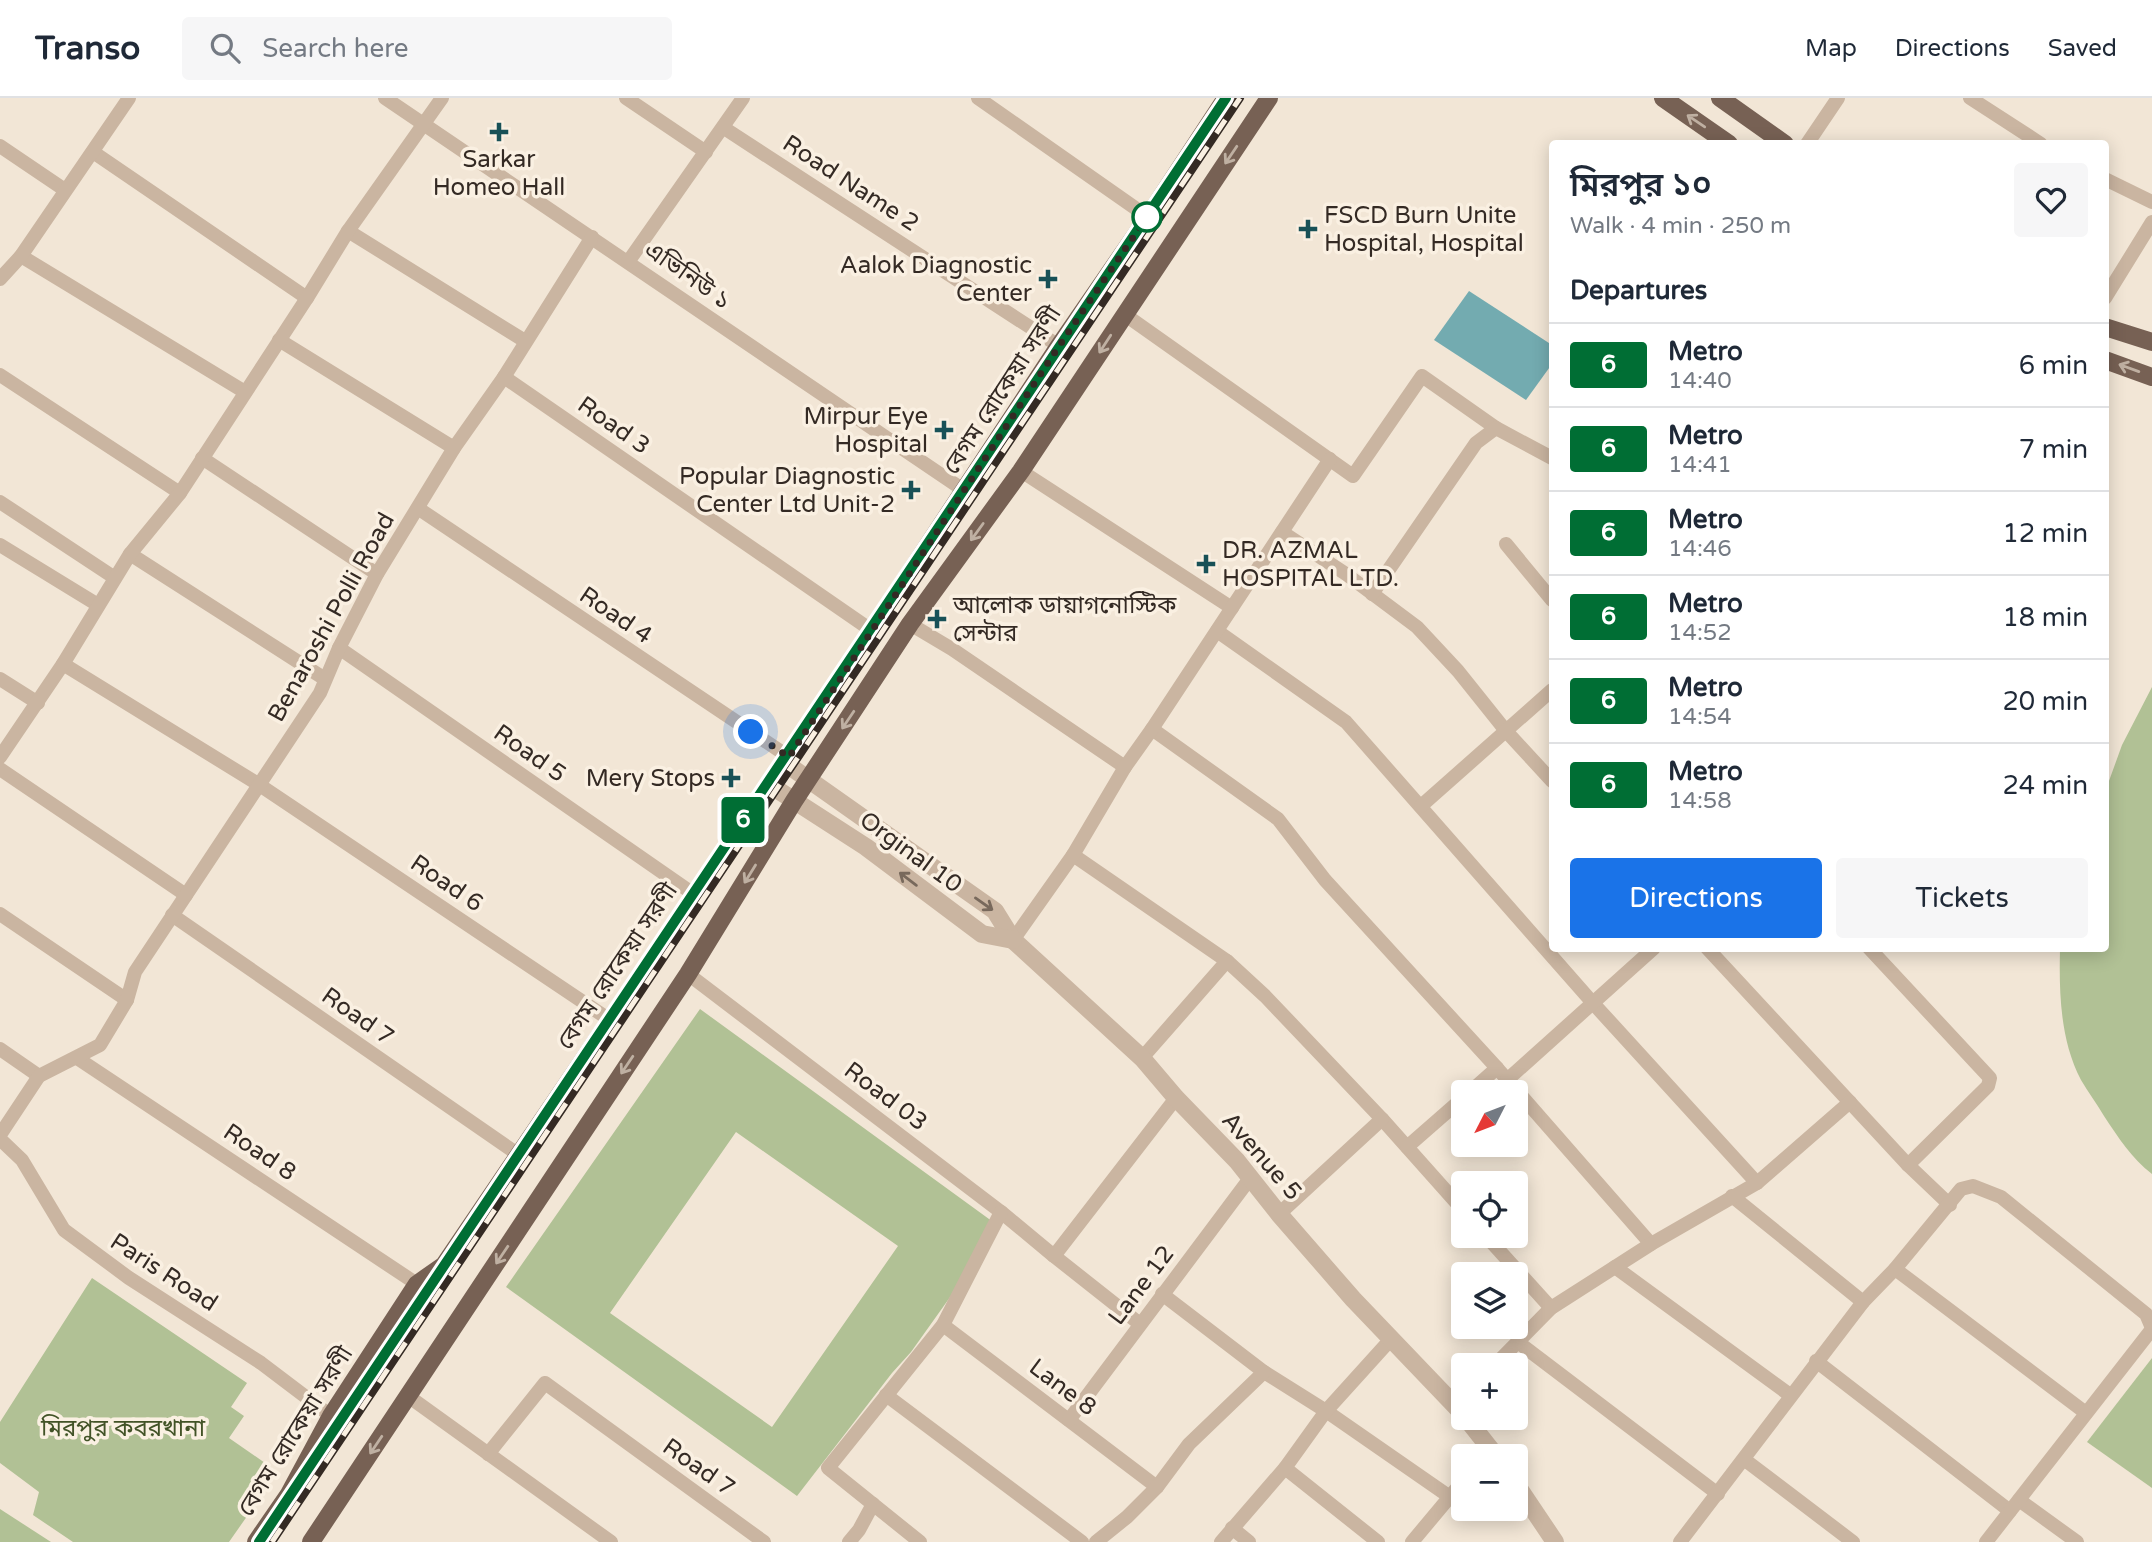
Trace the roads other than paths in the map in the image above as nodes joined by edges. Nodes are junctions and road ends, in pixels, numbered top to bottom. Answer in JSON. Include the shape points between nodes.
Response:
{"nodes":[{"id":1,"x":129,"y":98,"type":"edge"},
{"id":2,"x":385,"y":98,"type":"edge"},
{"id":3,"x":442,"y":98,"type":"edge"},
{"id":4,"x":626,"y":98,"type":"edge"},
{"id":5,"x":743,"y":98,"type":"edge"},
{"id":6,"x":978,"y":98,"type":"edge"},
{"id":7,"x":1226,"y":98,"type":"edge"},
{"id":8,"x":1269,"y":98,"type":"edge"},
{"id":9,"x":1663,"y":98,"type":"edge"},
{"id":10,"x":1720,"y":98,"type":"edge"},
{"id":11,"x":1838,"y":98,"type":"edge"},
{"id":12,"x":1970,"y":98,"type":"edge"},
{"id":13,"x":424,"y":124,"type":"junction"},
{"id":14,"x":724,"y":128,"type":"junction"},
{"id":15,"x":1723,"y":140,"type":"edge"},
{"id":16,"x":1780,"y":140,"type":"edge"},
{"id":17,"x":1810,"y":140,"type":"edge"},
{"id":18,"x":2034,"y":140,"type":"edge"},
{"id":19,"x":0,"y":146,"type":"edge"},
{"id":20,"x":93,"y":152,"type":"junction"},
{"id":21,"x":706,"y":152,"type":"junction"},
{"id":22,"x":2109,"y":181,"type":"edge"},
{"id":23,"x":65,"y":190,"type":"junction"},
{"id":24,"x":2152,"y":202,"type":"edge"},
{"id":25,"x":1148,"y":217,"type":"junction"},
{"id":26,"x":2152,"y":222,"type":"edge"},
{"id":27,"x":348,"y":232,"type":"junction"},
{"id":28,"x":592,"y":237,"type":"junction"},
{"id":29,"x":20,"y":256,"type":"junction"},
{"id":30,"x":628,"y":261,"type":"junction"},
{"id":31,"x":0,"y":279,"type":"edge"},
{"id":32,"x":2109,"y":292,"type":"edge"},
{"id":33,"x":307,"y":298,"type":"junction"},
{"id":34,"x":1124,"y":314,"type":"junction"},
{"id":35,"x":2109,"y":328,"type":"edge"},
{"id":36,"x":279,"y":340,"type":"junction"},
{"id":37,"x":525,"y":341,"type":"junction"},
{"id":38,"x":2152,"y":342,"type":"edge"},
{"id":39,"x":1059,"y":346,"type":"junction"},
{"id":40,"x":2109,"y":361,"type":"edge"},
{"id":41,"x":0,"y":375,"type":"edge"},
{"id":42,"x":504,"y":377,"type":"junction"},
{"id":43,"x":2152,"y":377,"type":"edge"},
{"id":44,"x":244,"y":392,"type":"junction"},
{"id":45,"x":1496,"y":428,"type":"junction"},
{"id":46,"x":454,"y":448,"type":"junction"},
{"id":47,"x":1549,"y":456,"type":"edge"},
{"id":48,"x":202,"y":458,"type":"junction"},
{"id":49,"x":1330,"y":459,"type":"junction"},
{"id":50,"x":1021,"y":471,"type":"junction"},
{"id":51,"x":964,"y":491,"type":"junction"},
{"id":52,"x":180,"y":493,"type":"junction"},
{"id":53,"x":0,"y":502,"type":"edge"},
{"id":54,"x":419,"y":509,"type":"junction"},
{"id":55,"x":1282,"y":532,"type":"junction"},
{"id":56,"x":1506,"y":544,"type":"dead end"},
{"id":57,"x":0,"y":545,"type":"edge"},
{"id":58,"x":130,"y":554,"type":"junction"},
{"id":59,"x":377,"y":574,"type":"junction"},
{"id":60,"x":115,"y":578,"type":"junction"},
{"id":61,"x":1372,"y":594,"type":"junction"},
{"id":62,"x":1549,"y":596,"type":"edge"},
{"id":63,"x":98,"y":605,"type":"junction"},
{"id":64,"x":1232,"y":608,"type":"junction"},
{"id":65,"x":911,"y":624,"type":"junction"},
{"id":66,"x":871,"y":630,"type":"junction"},
{"id":67,"x":1217,"y":631,"type":"junction"},
{"id":68,"x":339,"y":648,"type":"junction"},
{"id":69,"x":63,"y":664,"type":"junction"},
{"id":70,"x":325,"y":679,"type":"junction"},
{"id":71,"x":0,"y":680,"type":"edge"},
{"id":72,"x":1549,"y":693,"type":"edge"},
{"id":73,"x":38,"y":703,"type":"junction"},
{"id":74,"x":1152,"y":729,"type":"junction"},
{"id":75,"x":1506,"y":731,"type":"junction"},
{"id":76,"x":0,"y":757,"type":"edge"},
{"id":77,"x":787,"y":760,"type":"junction"},
{"id":78,"x":1125,"y":767,"type":"junction"},
{"id":79,"x":0,"y":769,"type":"edge"},
{"id":80,"x":1549,"y":778,"type":"edge"},
{"id":81,"x":808,"y":780,"type":"junction"},
{"id":82,"x":258,"y":784,"type":"junction"},
{"id":83,"x":770,"y":785,"type":"junction"},
{"id":84,"x":802,"y":806,"type":"junction"},
{"id":85,"x":1421,"y":806,"type":"junction"},
{"id":86,"x":1073,"y":855,"type":"junction"},
{"id":87,"x":186,"y":895,"type":"junction"},
{"id":88,"x":695,"y":895,"type":"junction"},
{"id":89,"x":0,"y":914,"type":"edge"},
{"id":90,"x":172,"y":915,"type":"junction"},
{"id":91,"x":1013,"y":940,"type":"junction"},
{"id":92,"x":1649,"y":952,"type":"edge"},
{"id":93,"x":1711,"y":952,"type":"edge"},
{"id":94,"x":1873,"y":952,"type":"edge"},
{"id":95,"x":1227,"y":961,"type":"junction"},
{"id":96,"x":688,"y":974,"type":"junction"},
{"id":97,"x":127,"y":1000,"type":"junction"},
{"id":98,"x":1592,"y":1002,"type":"junction"},
{"id":99,"x":610,"y":1020,"type":"junction"},
{"id":100,"x":0,"y":1049,"type":"edge"},
{"id":101,"x":76,"y":1058,"type":"junction"},
{"id":102,"x":1142,"y":1058,"type":"junction"},
{"id":103,"x":1497,"y":1068,"type":"junction"},
{"id":104,"x":39,"y":1076,"type":"junction"},
{"id":105,"x":1483,"y":1080,"type":"edge"},
{"id":106,"x":1507,"y":1080,"type":"joint"},
{"id":107,"x":1176,"y":1098,"type":"junction"},
{"id":108,"x":1850,"y":1102,"type":"junction"},
{"id":109,"x":1528,"y":1104,"type":"edge"},
{"id":110,"x":1451,"y":1108,"type":"edge"},
{"id":111,"x":1382,"y":1119,"type":"junction"},
{"id":112,"x":0,"y":1137,"type":"edge"},
{"id":113,"x":1407,"y":1147,"type":"junction"},
{"id":114,"x":519,"y":1155,"type":"junction"},
{"id":115,"x":1908,"y":1165,"type":"junction"},
{"id":116,"x":1251,"y":1178,"type":"junction"},
{"id":117,"x":1757,"y":1183,"type":"junction"},
{"id":118,"x":1451,"y":1196,"type":"edge"},
{"id":119,"x":1732,"y":1196,"type":"junction"},
{"id":120,"x":1950,"y":1205,"type":"junction"},
{"id":121,"x":1001,"y":1212,"type":"junction"},
{"id":122,"x":1279,"y":1214,"type":"junction"},
{"id":123,"x":1651,"y":1244,"type":"junction"},
{"id":124,"x":1497,"y":1248,"type":"edge"},
{"id":125,"x":1054,"y":1256,"type":"junction"},
{"id":126,"x":1615,"y":1267,"type":"junction"},
{"id":127,"x":1895,"y":1269,"type":"junction"},
{"id":128,"x":417,"y":1284,"type":"junction"},
{"id":129,"x":1162,"y":1294,"type":"junction"},
{"id":130,"x":1863,"y":1301,"type":"junction"},
{"id":131,"x":1551,"y":1308,"type":"junction"},
{"id":132,"x":1140,"y":1324,"type":"junction"},
{"id":133,"x":943,"y":1325,"type":"junction"},
{"id":134,"x":2152,"y":1329,"type":"edge"},
{"id":135,"x":1392,"y":1338,"type":"junction"},
{"id":136,"x":1519,"y":1343,"type":"junction"},
{"id":137,"x":1508,"y":1353,"type":"edge"},
{"id":138,"x":1816,"y":1361,"type":"junction"},
{"id":139,"x":1264,"y":1372,"type":"junction"},
{"id":140,"x":886,"y":1395,"type":"junction"},
{"id":141,"x":1790,"y":1395,"type":"junction"},
{"id":142,"x":408,"y":1396,"type":"junction"},
{"id":143,"x":1451,"y":1397,"type":"edge"},
{"id":144,"x":1326,"y":1411,"type":"junction"},
{"id":145,"x":2086,"y":1413,"type":"junction"},
{"id":146,"x":331,"y":1416,"type":"junction"},
{"id":147,"x":1069,"y":1420,"type":"junction"},
{"id":148,"x":488,"y":1454,"type":"junction"},
{"id":149,"x":1745,"y":1460,"type":"junction"},
{"id":150,"x":1284,"y":1468,"type":"junction"},
{"id":151,"x":1157,"y":1487,"type":"junction"},
{"id":152,"x":1718,"y":1494,"type":"junction"},
{"id":153,"x":1450,"y":1497,"type":"joint"},
{"id":154,"x":1528,"y":1503,"type":"edge"},
{"id":155,"x":873,"y":1504,"type":"junction"},
{"id":156,"x":2015,"y":1505,"type":"junction"},
{"id":157,"x":1232,"y":1528,"type":"junction"},
{"id":158,"x":1100,"y":1541,"type":"edge"},
{"id":159,"x":256,"y":1542,"type":"edge"},
{"id":160,"x":312,"y":1542,"type":"edge"},
{"id":161,"x":611,"y":1542,"type":"edge"},
{"id":162,"x":764,"y":1542,"type":"edge"},
{"id":163,"x":849,"y":1542,"type":"edge"},
{"id":164,"x":920,"y":1542,"type":"edge"},
{"id":165,"x":1082,"y":1542,"type":"edge"},
{"id":166,"x":1221,"y":1542,"type":"edge"},
{"id":167,"x":1249,"y":1542,"type":"edge"},
{"id":168,"x":1378,"y":1542,"type":"edge"},
{"id":169,"x":1412,"y":1542,"type":"edge"},
{"id":170,"x":1555,"y":1542,"type":"edge"},
{"id":171,"x":1680,"y":1542,"type":"edge"},
{"id":172,"x":1853,"y":1542,"type":"edge"},
{"id":173,"x":1986,"y":1542,"type":"edge"},
{"id":174,"x":2077,"y":1542,"type":"edge"}],
"edges":[{"from":1,"to":20,"type":"street"},
{"from":2,"to":13,"type":"street","name":"এভিনিউ ১"},
{"from":3,"to":13,"type":"street"},
{"from":4,"to":21,"type":"street"},
{"from":5,"to":14,"type":"street"},
{"from":6,"to":25,"type":"street"},
{"from":7,"to":25,"type":"main road","name":"বেগম রোকেয়া সরণী"},
{"from":8,"to":34,"type":"main road","one_way":true},
{"from":15,"to":9,"type":"main road","one_way":true},
{"from":10,"to":16,"type":"main road"},
{"from":11,"to":17,"type":"street"},
{"from":12,"to":18,"type":"street"},
{"from":13,"to":27,"type":"street"},
{"from":13,"to":28,"type":"street","name":"এভিনিউ ১"},
{"from":14,"to":21,"type":"street"},
{"from":14,"to":39,"type":"street","name":"Road Name 2"},
{"from":19,"to":23,"type":"street"},
{"from":20,"to":23,"type":"street"},
{"from":20,"to":33,"type":"street"},
{"from":21,"to":30,"type":"street"},
{"from":22,"to":24,"type":"street"},
{"from":23,"to":29,"type":"street"},
{"from":25,"to":39,"type":"main road","name":"বেগম রোকেয়া সরণী"},
{"from":26,"to":32,"type":"street"},
{"from":27,"to":33,"type":"street"},
{"from":27,"to":37,"type":"street"},
{"from":28,"to":30,"type":"street","name":"এভিনিউ ১"},
{"from":28,"to":37,"type":"street","name":"Benaroshi Polli Road"},
{"from":29,"to":31,"type":"street"},
{"from":29,"to":44,"type":"street"},
{"from":30,"to":51,"type":"street","name":"এভিনিউ ১"},
{"from":33,"to":36,"type":"street"},
{"from":34,"to":49,"type":"street"},
{"from":34,"to":50,"type":"main road","one_way":true},
{"from":35,"to":38,"type":"main road"},
{"from":36,"to":44,"type":"street"},
{"from":36,"to":46,"type":"street"},
{"from":37,"to":42,"type":"street","name":"Benaroshi Polli Road"},
{"from":39,"to":51,"type":"main road","name":"বেগম রোকেয়া সরণী"},
{"from":43,"to":40,"type":"main road","one_way":true},
{"from":41,"to":52,"type":"street"},
{"from":42,"to":46,"type":"street","name":"Benaroshi Polli Road"},
{"from":42,"to":66,"type":"street","name":"Road 3"},
{"from":44,"to":48,"type":"street"},
{"from":45,"to":47,"type":"street"},
{"from":45,"to":49,"type":"street","via":[[1422,376],[1353,476]]},
{"from":45,"to":61,"type":"street","via":[[1476,443]]},
{"from":46,"to":54,"type":"street","name":"Benaroshi Polli Road"},
{"from":48,"to":52,"type":"street"},
{"from":48,"to":59,"type":"street"},
{"from":49,"to":55,"type":"street"},
{"from":50,"to":64,"type":"street"},
{"from":50,"to":65,"type":"main road","one_way":true},
{"from":51,"to":66,"type":"main road","name":"বেগম রোকেয়া সরণী"},
{"from":52,"to":58,"type":"street"},
{"from":53,"to":60,"type":"street"},
{"from":54,"to":59,"type":"street","name":"Benaroshi Polli Road"},
{"from":54,"to":77,"type":"street","name":"Road 4"},
{"from":55,"to":61,"type":"street"},
{"from":55,"to":64,"type":"street"},
{"from":56,"to":62,"type":"street"},
{"from":57,"to":63,"type":"street"},
{"from":58,"to":60,"type":"street"},
{"from":58,"to":70,"type":"street"},
{"from":59,"to":68,"type":"street","name":"Benaroshi Polli Road"},
{"from":60,"to":63,"type":"street"},
{"from":61,"to":75,"type":"street","via":[[1417,627]]},
{"from":63,"to":69,"type":"street"},
{"from":64,"to":67,"type":"street"},
{"from":65,"to":78,"type":"street"},
{"from":65,"to":81,"type":"main road","one_way":true},
{"from":66,"to":77,"type":"main road","name":"বেগম রোকেয়া সরণী"},
{"from":67,"to":74,"type":"street"},
{"from":67,"to":85,"type":"street","via":[[1346,722]]},
{"from":68,"to":70,"type":"street","name":"Benaroshi Polli Road"},
{"from":68,"to":88,"type":"street","name":"Road 5"},
{"from":69,"to":73,"type":"street"},
{"from":69,"to":82,"type":"street","name":"Road 6"},
{"from":70,"to":82,"type":"street","name":"Benaroshi Polli Road"},
{"from":71,"to":73,"type":"street"},
{"from":72,"to":75,"type":"street"},
{"from":73,"to":76,"type":"street"},
{"from":74,"to":78,"type":"street"},
{"from":74,"to":103,"type":"street","via":[[1278,819],[1325,880]]},
{"from":75,"to":80,"type":"street"},
{"from":75,"to":85,"type":"street"},
{"from":77,"to":81,"type":"street","name":"Avenue 5"},
{"from":77,"to":83,"type":"main road","name":"বেগম রোকেয়া সরণী"},
{"from":78,"to":86,"type":"street"},
{"from":79,"to":87,"type":"street"},
{"from":81,"to":84,"type":"main road"},
{"from":81,"to":91,"type":"street","name":"Avenue 5","one_way":true,"via":[[995,911]]},
{"from":82,"to":87,"type":"street","name":"Benaroshi Polli Road"},
{"from":82,"to":99,"type":"street","name":"Road 6"},
{"from":83,"to":84,"type":"street","name":"Orginal 10"},
{"from":83,"to":88,"type":"main road","name":"বেগম রোকেয়া সরণী"},
{"from":91,"to":84,"type":"street","name":"Orginal 10","one_way":true,"via":[[982,934],[866,847]]},
{"from":84,"to":96,"type":"main road","one_way":true},
{"from":85,"to":98,"type":"street"},
{"from":86,"to":91,"type":"street"},
{"from":86,"to":95,"type":"street"},
{"from":87,"to":90,"type":"street","name":"Benaroshi Polli Road"},
{"from":88,"to":99,"type":"main road","name":"বেগম রোকেয়া সরণী"},
{"from":89,"to":97,"type":"street"},
{"from":90,"to":97,"type":"street","name":"Benaroshi Polli Road","via":[[135,972]]},
{"from":90,"to":114,"type":"street","name":"Road 7"},
{"from":91,"to":102,"type":"street","name":"Avenue 5"},
{"from":92,"to":98,"type":"street"},
{"from":93,"to":108,"type":"street"},
{"from":94,"to":115,"type":"street","via":[[1990,1078],[1988,1086]]},
{"from":95,"to":102,"type":"street"},
{"from":95,"to":111,"type":"street"},
{"from":96,"to":121,"type":"street","name":"Road 03"},
{"from":96,"to":142,"type":"main road","one_way":true},
{"from":97,"to":101,"type":"street","name":"Benaroshi Polli Road","via":[[100,1045]]},
{"from":98,"to":106,"type":"street"},
{"from":98,"to":117,"type":"street"},
{"from":99,"to":114,"type":"main road","name":"বেগম রোকেয়া সরণী"},
{"from":100,"to":104,"type":"street"},
{"from":101,"to":104,"type":"street","name":"Benaroshi Polli Road"},
{"from":101,"to":128,"type":"street","name":"Road 8"},
{"from":102,"to":107,"type":"street","name":"Avenue 5"},
{"from":103,"to":105,"type":"street"},
{"from":103,"to":106,"type":"street"},
{"from":104,"to":112,"type":"street"},
{"from":107,"to":116,"type":"street","name":"Avenue 5"},
{"from":107,"to":125,"type":"street"},
{"from":108,"to":115,"type":"street"},
{"from":108,"to":117,"type":"street"},
{"from":109,"to":123,"type":"street"},
{"from":110,"to":113,"type":"street"},
{"from":111,"to":113,"type":"street"},
{"from":111,"to":122,"type":"street"},
{"from":112,"to":146,"type":"street","name":"Paris Road","via":[[22,1160],[64,1230]]},
{"from":113,"to":118,"type":"street"},
{"from":114,"to":128,"type":"main road","name":"বেগম রোকেয়া সরণী","via":[[444,1265]]},
{"from":115,"to":120,"type":"street"},
{"from":116,"to":122,"type":"street","name":"Avenue 5"},
{"from":116,"to":129,"type":"street","name":"Lane 12"},
{"from":117,"to":119,"type":"street"},
{"from":119,"to":123,"type":"street"},
{"from":119,"to":130,"type":"street"},
{"from":120,"to":127,"type":"street"},
{"from":120,"to":134,"type":"street","via":[[1961,1189],[1973,1186],[2001,1197],[2146,1314]]},
{"from":121,"to":125,"type":"street","name":"Road 03"},
{"from":121,"to":133,"type":"street"},
{"from":122,"to":135,"type":"street","name":"Avenue 5"},
{"from":123,"to":126,"type":"street"},
{"from":124,"to":131,"type":"street"},
{"from":125,"to":132,"type":"street","name":"Road 03"},
{"from":126,"to":131,"type":"street"},
{"from":126,"to":141,"type":"street"},
{"from":127,"to":130,"type":"street"},
{"from":127,"to":145,"type":"street"},
{"from":128,"to":146,"type":"main road","name":"বেগম রোকেয়া সরণী"},
{"from":129,"to":132,"type":"street","name":"Lane 12"},
{"from":129,"to":139,"type":"street"},
{"from":130,"to":138,"type":"street"},
{"from":131,"to":136,"type":"street"},
{"from":132,"to":147,"type":"street","name":"Lane 12"},
{"from":133,"to":140,"type":"street"},
{"from":133,"to":147,"type":"street","name":"Lane 8"},
{"from":134,"to":145,"type":"street"},
{"from":135,"to":143,"type":"street","name":"Avenue 5"},
{"from":135,"to":144,"type":"street"},
{"from":136,"to":137,"type":"street"},
{"from":136,"to":152,"type":"street"},
{"from":138,"to":141,"type":"street"},
{"from":138,"to":156,"type":"street"},
{"from":139,"to":144,"type":"street"},
{"from":139,"to":151,"type":"street","via":[[1189,1444]]},
{"from":140,"to":155,"type":"street","via":[[828,1468]]},
{"from":140,"to":165,"type":"street"},
{"from":141,"to":149,"type":"street"},
{"from":142,"to":148,"type":"street"},
{"from":142,"to":160,"type":"main road","one_way":true},
{"from":144,"to":150,"type":"street"},
{"from":144,"to":153,"type":"street"},
{"from":145,"to":156,"type":"street"},
{"from":146,"to":159,"type":"main road","name":"বেগম রোকেয়া সরণী","via":[[289,1494]]},
{"from":147,"to":151,"type":"street","name":"Lane 8"},
{"from":148,"to":161,"type":"street"},
{"from":148,"to":162,"type":"street","name":"Road 7","via":[[545,1383]]},
{"from":149,"to":152,"type":"street"},
{"from":149,"to":172,"type":"street"},
{"from":150,"to":157,"type":"street"},
{"from":150,"to":168,"type":"street"},
{"from":151,"to":158,"type":"street"},
{"from":152,"to":171,"type":"street"},
{"from":153,"to":169,"type":"street"},
{"from":154,"to":170,"type":"street"},
{"from":155,"to":163,"type":"street"},
{"from":155,"to":164,"type":"street"},
{"from":156,"to":173,"type":"street"},
{"from":156,"to":174,"type":"street"},
{"from":157,"to":166,"type":"street"},
{"from":157,"to":167,"type":"street"}]}
